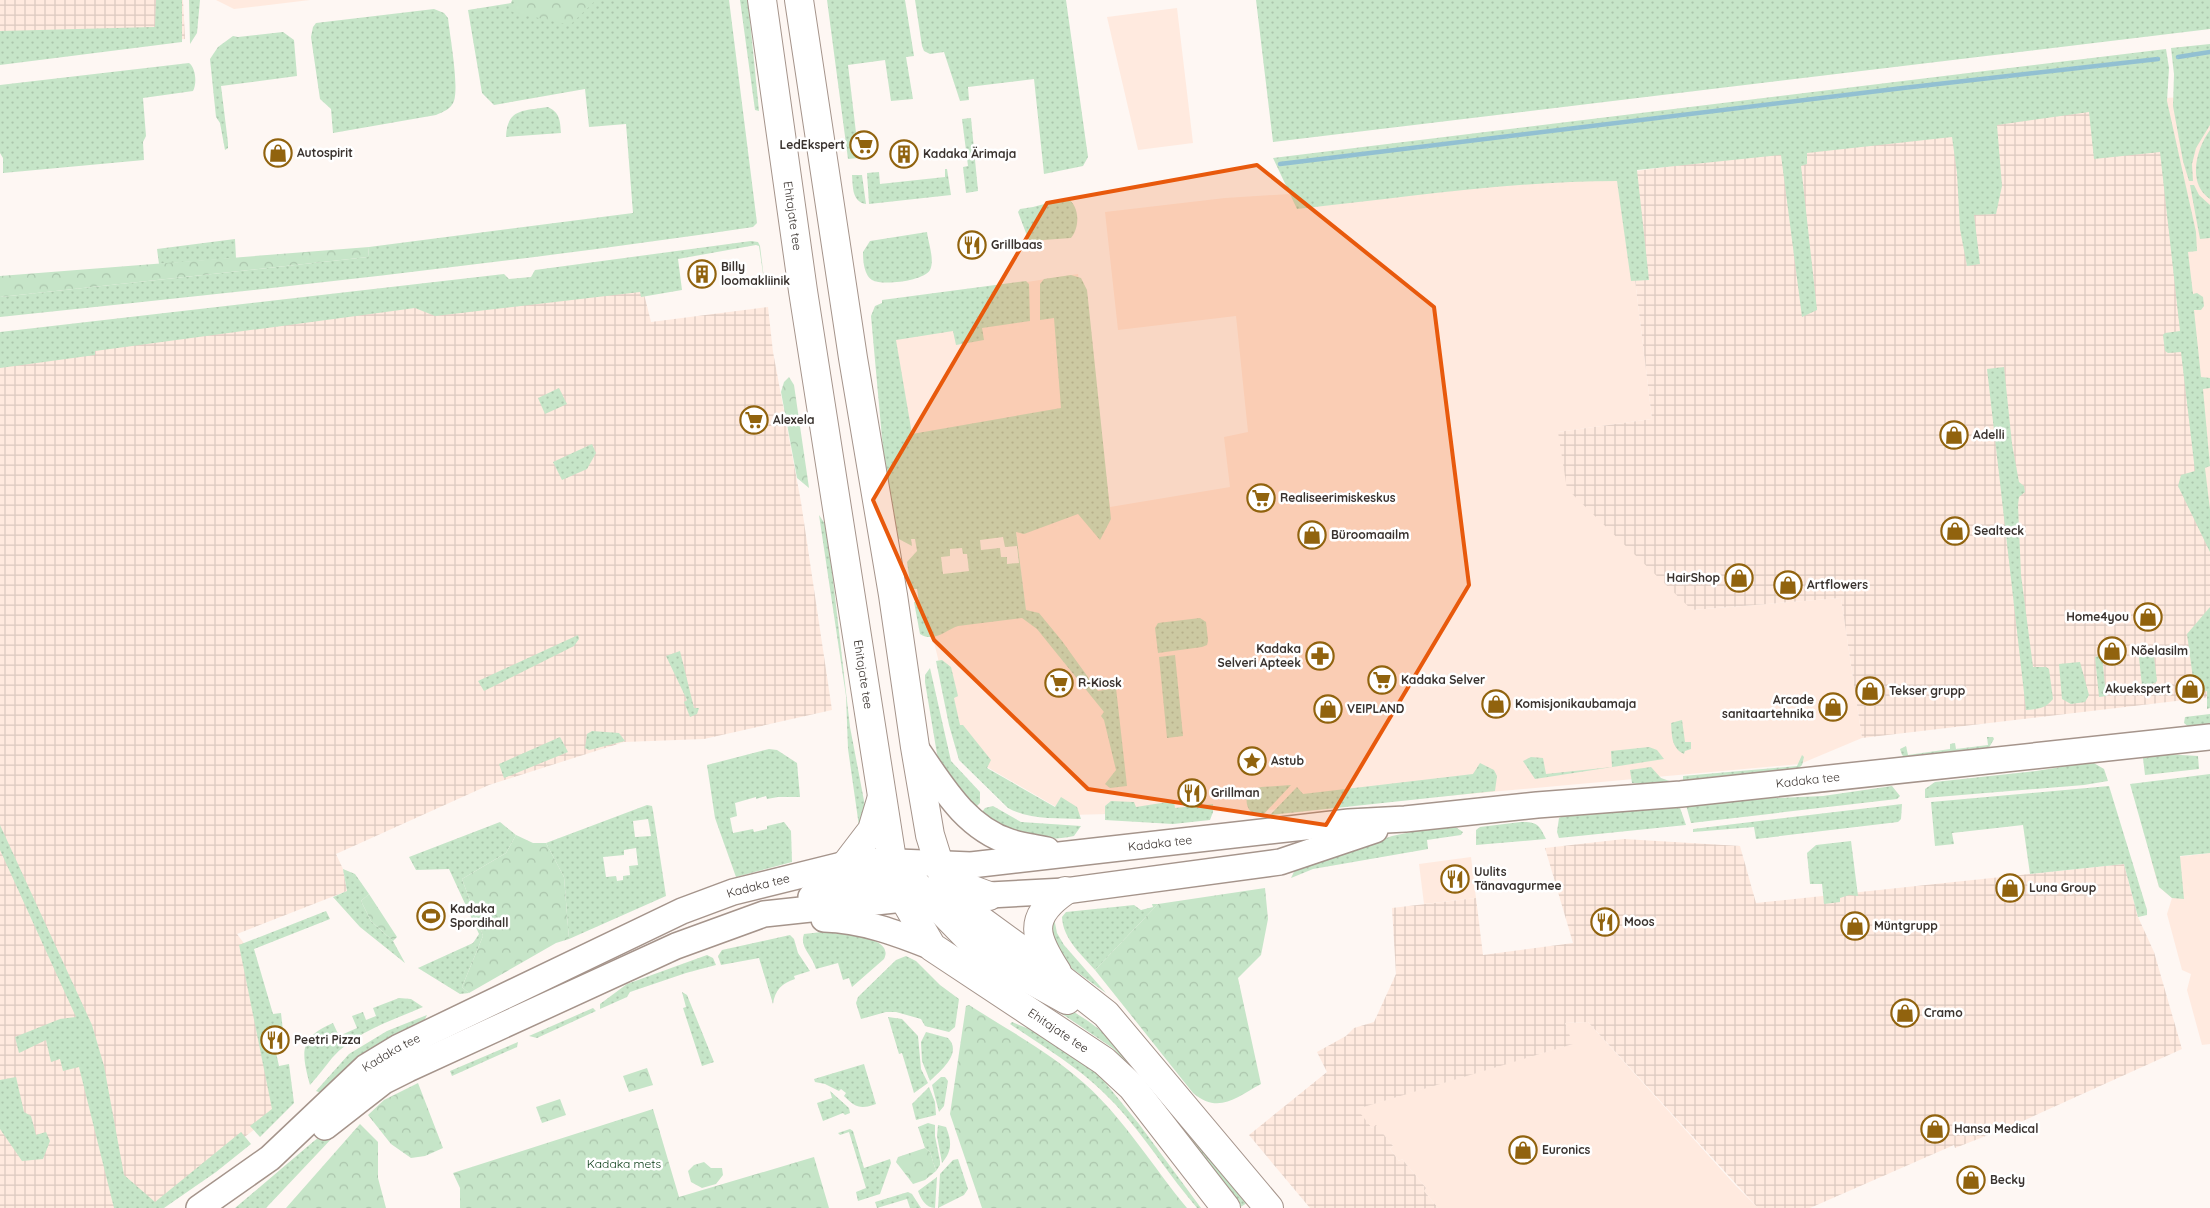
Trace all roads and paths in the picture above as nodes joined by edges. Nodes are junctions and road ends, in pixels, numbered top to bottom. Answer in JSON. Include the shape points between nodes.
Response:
{"nodes":[{"id":1,"x":762,"y":0,"type":"edge"},
{"id":2,"x":799,"y":0,"type":"edge"},
{"id":3,"x":2210,"y":737,"type":"edge"},
{"id":4,"x":915,"y":747,"type":"junction"},
{"id":5,"x":882,"y":796,"type":"junction"},
{"id":6,"x":1406,"y":819,"type":"junction"},
{"id":7,"x":1062,"y":854,"type":"junction"},
{"id":8,"x":846,"y":864,"type":"junction"},
{"id":9,"x":925,"y":878,"type":"junction"},
{"id":10,"x":1065,"y":891,"type":"junction"},
{"id":11,"x":989,"y":896,"type":"joint"},
{"id":12,"x":764,"y":914,"type":"junction"},
{"id":13,"x":932,"y":947,"type":"junction"},
{"id":14,"x":1060,"y":978,"type":"junction"},
{"id":15,"x":491,"y":1002,"type":"junction"},
{"id":16,"x":1106,"y":1014,"type":"junction"},
{"id":17,"x":450,"y":1021,"type":"junction"},
{"id":18,"x":486,"y":1033,"type":"junction"},
{"id":19,"x":437,"y":1055,"type":"junction"},
{"id":20,"x":1190,"y":1161,"type":"junction"},
{"id":21,"x":1267,"y":1207,"type":"edge"},
{"id":22,"x":199,"y":1208,"type":"edge"},
{"id":23,"x":228,"y":1208,"type":"edge"},
{"id":24,"x":1209,"y":1208,"type":"edge"},
{"id":25,"x":1226,"y":1208,"type":"edge"}],
"edges":[{"from":1,"to":5,"type":"main road","name":"Ehitajate tee","via":[[802,291]]},
{"from":2,"to":4,"type":"main road","name":"Ehitajate tee","via":[[852,358]]},
{"from":3,"to":6,"type":"main road","name":"Kadaka tee","via":[[1720,790]]},
{"from":4,"to":7,"type":"main road","via":[[946,793],[971,820],[1009,841]]},
{"from":4,"to":9,"type":"main road","name":"Ehitajate tee","via":[[930,835]]},
{"from":5,"to":8,"type":"main road","via":[[872,830]]},
{"from":5,"to":9,"type":"main road","name":"Ehitajate tee"},
{"from":6,"to":7,"type":"main road","name":"Kadaka tee","via":[[1349,822]]},
{"from":6,"to":10,"type":"main road","name":"Kadaka tee","via":[[1280,862]]},
{"from":7,"to":9,"type":"main road","name":"Kadaka tee"},
{"from":8,"to":9,"type":"main road","name":"Kadaka tee","via":[[874,861]]},
{"from":8,"to":15,"type":"main road","name":"Kadaka tee","via":[[707,901]]},
{"from":9,"to":11,"type":"main road"},
{"from":9,"to":12,"type":"main road","name":"Kadaka tee","via":[[859,884],[796,901]]},
{"from":9,"to":13,"type":"main road","name":"Ehitajate tee"},
{"from":9,"to":14,"type":"main road","name":"Ehitajate tee"},
{"from":9,"to":16,"type":"main road","via":[[960,932],[1000,963],[1073,1003]]},
{"from":10,"to":11,"type":"main road","name":"Kadaka tee"},
{"from":10,"to":14,"type":"main road","via":[[1047,907],[1038,926],[1042,948]]},
{"from":12,"to":13,"type":"main road","via":[[844,920],[884,929]]},
{"from":12,"to":18,"type":"main road","name":"Kadaka tee","via":[[676,946]]},
{"from":13,"to":20,"type":"main road","name":"Ehitajate tee","via":[[1104,1061],[1132,1088]]},
{"from":14,"to":16,"type":"main road","name":"Ehitajate tee"},
{"from":15,"to":17,"type":"main road","name":"Kadaka tee"},
{"from":15,"to":18,"type":"main road","via":[[481,1022]]},
{"from":16,"to":21,"type":"main road","name":"Ehitajate tee"},
{"from":17,"to":19,"type":"main road","via":[[447,1037]]},
{"from":17,"to":22,"type":"main road","name":"Kadaka tee","via":[[366,1067],[270,1158]]},
{"from":18,"to":19,"type":"main road","name":"Kadaka tee"},
{"from":19,"to":23,"type":"main road","name":"Kadaka tee","via":[[384,1081]]},
{"from":20,"to":24,"type":"main road"},
{"from":20,"to":25,"type":"main road","name":"Ehitajate tee"}]}
